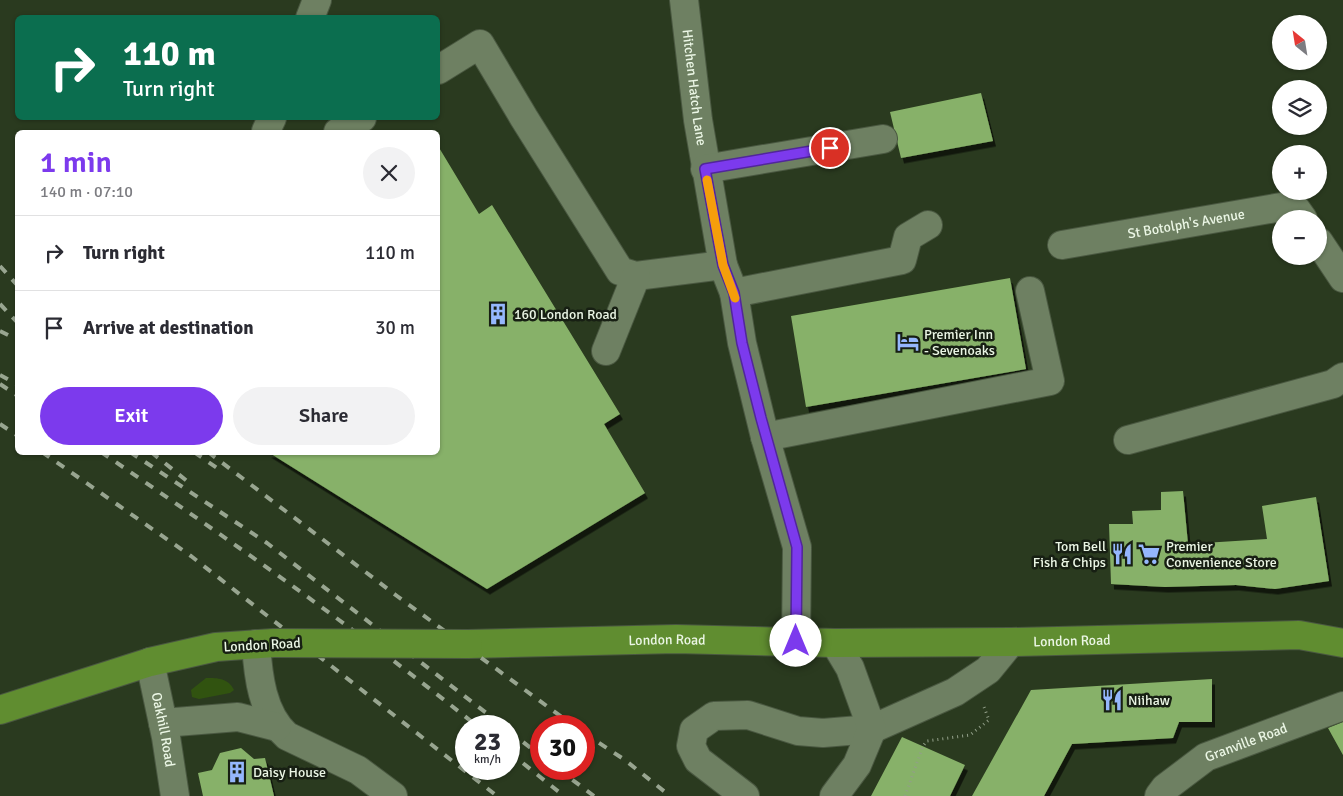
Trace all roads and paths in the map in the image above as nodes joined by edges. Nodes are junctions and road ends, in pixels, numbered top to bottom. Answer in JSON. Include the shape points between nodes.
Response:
{"nodes":[{"id":1,"x":317,"y":0,"type":"edge"},
{"id":2,"x":684,"y":0,"type":"edge"},
{"id":3,"x":311,"y":15,"type":"edge"},
{"id":4,"x":440,"y":69,"type":"edge"},
{"id":5,"x":359,"y":120,"type":"edge"},
{"id":6,"x":341,"y":130,"type":"edge"},
{"id":7,"x":883,"y":139,"type":"dead end"},
{"id":8,"x":705,"y":169,"type":"junction"},
{"id":9,"x":1297,"y":210,"type":"edge"},
{"id":10,"x":928,"y":226,"type":"dead end"},
{"id":11,"x":1062,"y":245,"type":"dead end"},
{"id":12,"x":1327,"y":254,"type":"edge"},
{"id":13,"x":723,"y":265,"type":"junction"},
{"id":14,"x":636,"y":276,"type":"junction"},
{"id":15,"x":1343,"y":278,"type":"edge"},
{"id":16,"x":1030,"y":291,"type":"dead end"},
{"id":17,"x":734,"y":293,"type":"junction"},
{"id":18,"x":606,"y":351,"type":"dead end"},
{"id":19,"x":1343,"y":377,"type":"edge"},
{"id":20,"x":766,"y":437,"type":"junction"},
{"id":21,"x":1128,"y":440,"type":"dead end"},
{"id":22,"x":796,"y":641,"type":"junction"},
{"id":23,"x":1011,"y":642,"type":"junction"},
{"id":24,"x":835,"y":643,"type":"junction"},
{"id":25,"x":1343,"y":643,"type":"edge"},
{"id":26,"x":265,"y":644,"type":"junction"},
{"id":27,"x":150,"y":662,"type":"junction"},
{"id":28,"x":1343,"y":706,"type":"edge"},
{"id":29,"x":0,"y":710,"type":"edge"},
{"id":30,"x":975,"y":710,"type":"dead end"},
{"id":31,"x":162,"y":723,"type":"junction"},
{"id":32,"x":277,"y":727,"type":"junction"},
{"id":33,"x":872,"y":729,"type":"junction"},
{"id":34,"x":175,"y":796,"type":"edge"},
{"id":35,"x":393,"y":796,"type":"edge"},
{"id":36,"x":745,"y":796,"type":"edge"},
{"id":37,"x":834,"y":796,"type":"edge"},
{"id":38,"x":905,"y":796,"type":"edge"},
{"id":39,"x":1159,"y":796,"type":"edge"}],
"edges":[{"from":1,"to":3,"type":"street"},
{"from":2,"to":8,"type":"street","name":"Hitchen Hatch Lane"},
{"from":4,"to":14,"type":"street","via":[[480,44],[620,271]]},
{"from":5,"to":6,"type":"street"},
{"from":7,"to":8,"type":"street"},
{"from":8,"to":13,"type":"street","name":"Hitchen Hatch Lane"},
{"from":9,"to":11,"type":"street","name":"St Botolph's Avenue","via":[[1293,205]]},
{"from":10,"to":17,"type":"street","via":[[908,238],[902,260]]},
{"from":12,"to":15,"type":"street"},
{"from":13,"to":14,"type":"street"},
{"from":13,"to":17,"type":"street","name":"Hitchen Hatch Lane"},
{"from":14,"to":18,"type":"street"},
{"from":16,"to":20,"type":"street","via":[[1050,381]]},
{"from":17,"to":20,"type":"street","name":"Hitchen Hatch Lane","via":[[742,343]]},
{"from":19,"to":21,"type":"street","via":[[1333,384]]},
{"from":20,"to":22,"type":"street","name":"Hitchen Hatch Lane","via":[[797,547]]},
{"from":22,"to":24,"type":"main road","name":"London Road"},
{"from":22,"to":26,"type":"main road","name":"London Road","bridge":true,"via":[[676,639]]},
{"from":23,"to":24,"type":"main road","name":"London Road"},
{"from":23,"to":25,"type":"main road","name":"London Road","via":[[1299,635]]},
{"from":23,"to":33,"type":"street","via":[[988,670],[954,692]]},
{"from":24,"to":33,"type":"street","via":[[850,668]]},
{"from":26,"to":27,"type":"main road","name":"London Road","via":[[216,647]]},
{"from":26,"to":32,"type":"street","via":[[258,675]]},
{"from":27,"to":29,"type":"main road","name":"London Road"},
{"from":27,"to":31,"type":"street","name":"Oakhill Road"},
{"from":28,"to":39,"type":"street","name":"Granville Road","via":[[1206,757]]},
{"from":30,"to":38,"type":"path","via":[[984,706],[989,720],[970,735],[926,740]]},
{"from":31,"to":32,"type":"street","via":[[238,717]]},
{"from":31,"to":34,"type":"street","name":"Oakhill Road"},
{"from":32,"to":35,"type":"street","via":[[287,736],[358,770]]},
{"from":33,"to":36,"type":"street","via":[[823,733],[798,731],[748,715],[714,716],[694,730],[691,746],[698,760]]},
{"from":33,"to":37,"type":"street","via":[[857,765]]}]}
